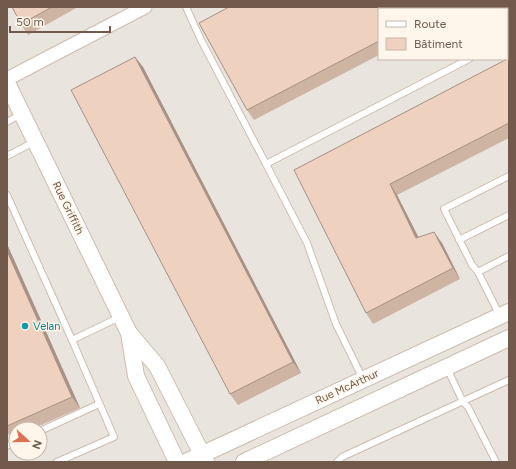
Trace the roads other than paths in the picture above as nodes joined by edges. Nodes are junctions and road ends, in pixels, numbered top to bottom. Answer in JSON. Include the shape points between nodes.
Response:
{"nodes":[{"id":1,"x":145,"y":7,"type":"edge"},
{"id":2,"x":186,"y":7,"type":"edge"},
{"id":3,"x":467,"y":60,"type":"edge"},
{"id":4,"x":7,"y":79,"type":"edge"},
{"id":5,"x":7,"y":83,"type":"edge"},
{"id":6,"x":22,"y":113,"type":"junction"},
{"id":7,"x":7,"y":122,"type":"edge"},
{"id":8,"x":36,"y":141,"type":"junction"},
{"id":9,"x":7,"y":156,"type":"edge"},
{"id":10,"x":266,"y":164,"type":"junction"},
{"id":11,"x":509,"y":176,"type":"edge"},
{"id":12,"x":7,"y":195,"type":"edge"},
{"id":13,"x":509,"y":215,"type":"edge"},
{"id":14,"x":459,"y":240,"type":"junction"},
{"id":15,"x":509,"y":256,"type":"edge"},
{"id":16,"x":478,"y":272,"type":"junction"},
{"id":17,"x":504,"y":314,"type":"edge"},
{"id":18,"x":121,"y":317,"type":"junction"},
{"id":19,"x":129,"y":333,"type":"junction"},
{"id":20,"x":509,"y":338,"type":"edge"},
{"id":21,"x":72,"y":340,"type":"junction"},
{"id":22,"x":447,"y":366,"type":"junction"},
{"id":23,"x":363,"y":379,"type":"junction"},
{"id":24,"x":509,"y":380,"type":"edge"},
{"id":25,"x":463,"y":402,"type":"junction"},
{"id":26,"x":99,"y":404,"type":"junction"},
{"id":27,"x":48,"y":427,"type":"edge"},
{"id":28,"x":204,"y":458,"type":"edge"},
{"id":29,"x":57,"y":462,"type":"edge"},
{"id":30,"x":177,"y":462,"type":"edge"},
{"id":31,"x":186,"y":462,"type":"edge"},
{"id":32,"x":244,"y":462,"type":"edge"},
{"id":33,"x":338,"y":462,"type":"edge"},
{"id":34,"x":496,"y":462,"type":"edge"}],
"edges":[{"from":1,"to":4,"type":"street"},
{"from":2,"to":10,"type":"lane"},
{"from":3,"to":10,"type":"lane"},
{"from":5,"to":6,"type":"street","name":"Rue Griffith"},
{"from":6,"to":7,"type":"lane"},
{"from":6,"to":8,"type":"street","name":"Rue Griffith"},
{"from":8,"to":9,"type":"lane"},
{"from":8,"to":18,"type":"street","name":"Rue Griffith"},
{"from":10,"to":23,"type":"lane","via":[[307,243],[336,324]]},
{"from":11,"to":14,"type":"lane","via":[[444,209]]},
{"from":12,"to":21,"type":"lane"},
{"from":13,"to":14,"type":"lane"},
{"from":14,"to":16,"type":"lane"},
{"from":15,"to":16,"type":"lane"},
{"from":16,"to":17,"type":"lane"},
{"from":17,"to":23,"type":"street","name":"Rue McArthur"},
{"from":18,"to":19,"type":"street","name":"Rue Griffith"},
{"from":18,"to":21,"type":"lane"},
{"from":19,"to":28,"type":"street","name":"Rue Griffith","via":[[157,366]]},
{"from":19,"to":30,"type":"street","name":"Rue Griffith","via":[[136,376]]},
{"from":20,"to":22,"type":"street"},
{"from":21,"to":26,"type":"lane"},
{"from":22,"to":25,"type":"lane"},
{"from":22,"to":32,"type":"street"},
{"from":23,"to":28,"type":"street","name":"Rue McArthur"},
{"from":24,"to":25,"type":"lane"},
{"from":25,"to":33,"type":"lane"},
{"from":25,"to":34,"type":"lane"},
{"from":26,"to":27,"type":"lane"},
{"from":26,"to":29,"type":"lane","via":[[114,437]]},
{"from":28,"to":31,"type":"street","name":"Rue McArthur"}]}
